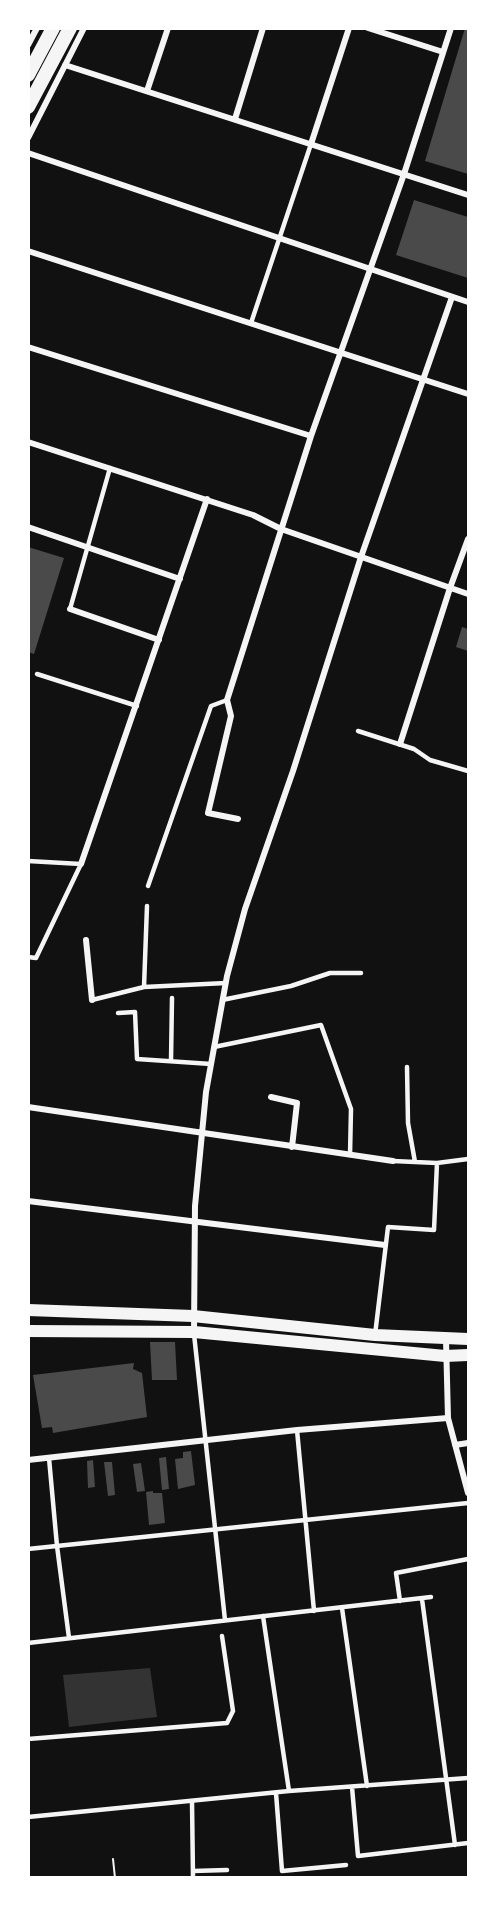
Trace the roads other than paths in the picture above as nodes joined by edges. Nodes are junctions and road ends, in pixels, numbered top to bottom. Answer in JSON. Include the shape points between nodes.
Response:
{"nodes":[{"id":1,"x":37,"y":28,"type":"edge"},
{"id":2,"x":53,"y":28,"type":"edge"},
{"id":3,"x":70,"y":28,"type":"edge"},
{"id":4,"x":84,"y":28,"type":"edge"},
{"id":5,"x":168,"y":28,"type":"edge"},
{"id":6,"x":263,"y":28,"type":"edge"},
{"id":7,"x":349,"y":28,"type":"edge"},
{"id":8,"x":368,"y":28,"type":"edge"},
{"id":9,"x":451,"y":28,"type":"edge"},
{"id":10,"x":28,"y":45,"type":"edge"},
{"id":11,"x":443,"y":52,"type":"junction"},
{"id":12,"x":65,"y":65,"type":"junction"},
{"id":13,"x":28,"y":75,"type":"edge"},
{"id":14,"x":147,"y":91,"type":"junction"},
{"id":15,"x":28,"y":107,"type":"edge"},
{"id":16,"x":235,"y":119,"type":"junction"},
{"id":17,"x":28,"y":138,"type":"edge"},
{"id":18,"x":311,"y":144,"type":"junction"},
{"id":19,"x":28,"y":153,"type":"edge"},
{"id":20,"x":404,"y":174,"type":"junction"},
{"id":21,"x":468,"y":195,"type":"edge"},
{"id":22,"x":279,"y":238,"type":"junction"},
{"id":23,"x":28,"y":251,"type":"edge"},
{"id":24,"x":371,"y":269,"type":"junction"},
{"id":25,"x":452,"y":297,"type":"junction"},
{"id":26,"x":468,"y":302,"type":"edge"},
{"id":27,"x":251,"y":323,"type":"junction"},
{"id":28,"x":28,"y":347,"type":"edge"},
{"id":29,"x":340,"y":352,"type":"junction"},
{"id":30,"x":423,"y":379,"type":"junction"},
{"id":31,"x":468,"y":394,"type":"edge"},
{"id":32,"x":311,"y":436,"type":"junction"},
{"id":33,"x":28,"y":441,"type":"edge"},
{"id":34,"x":110,"y":468,"type":"junction"},
{"id":35,"x":207,"y":499,"type":"junction"},
{"id":36,"x":28,"y":527,"type":"edge"},
{"id":37,"x":281,"y":529,"type":"junction"},
{"id":38,"x":468,"y":539,"type":"edge"},
{"id":39,"x":86,"y":547,"type":"junction"},
{"id":40,"x":361,"y":557,"type":"junction"},
{"id":41,"x":180,"y":579,"type":"junction"},
{"id":42,"x":450,"y":588,"type":"junction"},
{"id":43,"x":468,"y":594,"type":"edge"},
{"id":44,"x":70,"y":609,"type":"joint"},
{"id":45,"x":159,"y":640,"type":"junction"},
{"id":46,"x":37,"y":674,"type":"dead end"},
{"id":47,"x":227,"y":700,"type":"junction"},
{"id":48,"x":137,"y":706,"type":"junction"},
{"id":49,"x":358,"y":731,"type":"dead end"},
{"id":50,"x":400,"y":744,"type":"junction"},
{"id":51,"x":468,"y":771,"type":"edge"},
{"id":52,"x":238,"y":819,"type":"dead end"},
{"id":53,"x":28,"y":861,"type":"edge"},
{"id":54,"x":81,"y":864,"type":"junction"},
{"id":55,"x":148,"y":886,"type":"dead end"},
{"id":56,"x":147,"y":906,"type":"dead end"},
{"id":57,"x":86,"y":940,"type":"dead end"},
{"id":58,"x":28,"y":957,"type":"edge"},
{"id":59,"x":361,"y":973,"type":"dead end"},
{"id":60,"x":226,"y":983,"type":"junction"},
{"id":61,"x":144,"y":987,"type":"junction"},
{"id":62,"x":172,"y":998,"type":"dead end"},
{"id":63,"x":92,"y":1000,"type":"joint"},
{"id":64,"x":222,"y":1000,"type":"junction"},
{"id":65,"x":118,"y":1013,"type":"dead end"},
{"id":66,"x":214,"y":1047,"type":"junction"},
{"id":67,"x":171,"y":1061,"type":"junction"},
{"id":68,"x":211,"y":1064,"type":"junction"},
{"id":69,"x":407,"y":1067,"type":"dead end"},
{"id":70,"x":271,"y":1097,"type":"dead end"},
{"id":71,"x":28,"y":1107,"type":"edge"},
{"id":72,"x":202,"y":1133,"type":"junction"},
{"id":73,"x":292,"y":1147,"type":"junction"},
{"id":74,"x":350,"y":1155,"type":"junction"},
{"id":75,"x":468,"y":1159,"type":"edge"},
{"id":76,"x":393,"y":1161,"type":"joint"},
{"id":77,"x":415,"y":1162,"type":"junction"},
{"id":78,"x":437,"y":1163,"type":"junction"},
{"id":79,"x":28,"y":1202,"type":"edge"},
{"id":80,"x":195,"y":1222,"type":"junction"},
{"id":81,"x":385,"y":1245,"type":"junction"},
{"id":82,"x":28,"y":1310,"type":"edge"},
{"id":83,"x":192,"y":1316,"type":"junction"},
{"id":84,"x":28,"y":1331,"type":"edge"},
{"id":85,"x":194,"y":1332,"type":"junction"},
{"id":86,"x":375,"y":1335,"type":"junction"},
{"id":87,"x":468,"y":1339,"type":"edge"},
{"id":88,"x":446,"y":1340,"type":"junction"},
{"id":89,"x":468,"y":1355,"type":"edge"},
{"id":90,"x":445,"y":1356,"type":"junction"},
{"id":91,"x":448,"y":1418,"type":"junction"},
{"id":92,"x":297,"y":1430,"type":"junction"},
{"id":93,"x":205,"y":1440,"type":"junction"},
{"id":94,"x":468,"y":1443,"type":"edge"},
{"id":95,"x":455,"y":1445,"type":"junction"},
{"id":96,"x":49,"y":1458,"type":"junction"},
{"id":97,"x":28,"y":1460,"type":"edge"},
{"id":98,"x":468,"y":1493,"type":"edge"},
{"id":99,"x":468,"y":1503,"type":"edge"},
{"id":100,"x":306,"y":1520,"type":"junction"},
{"id":101,"x":216,"y":1529,"type":"junction"},
{"id":102,"x":57,"y":1546,"type":"junction"},
{"id":103,"x":28,"y":1549,"type":"edge"},
{"id":104,"x":468,"y":1559,"type":"edge"},
{"id":105,"x":431,"y":1597,"type":"dead end"},
{"id":106,"x":422,"y":1599,"type":"junction"},
{"id":107,"x":400,"y":1601,"type":"junction"},
{"id":108,"x":342,"y":1608,"type":"junction"},
{"id":109,"x":314,"y":1611,"type":"junction"},
{"id":110,"x":263,"y":1616,"type":"junction"},
{"id":111,"x":225,"y":1620,"type":"junction"},
{"id":112,"x":222,"y":1636,"type":"dead end"},
{"id":113,"x":69,"y":1638,"type":"junction"},
{"id":114,"x":28,"y":1642,"type":"edge"},
{"id":115,"x":28,"y":1739,"type":"edge"},
{"id":116,"x":468,"y":1778,"type":"edge"},
{"id":117,"x":446,"y":1781,"type":"junction"},
{"id":118,"x":367,"y":1786,"type":"junction"},
{"id":119,"x":352,"y":1787,"type":"junction"},
{"id":120,"x":289,"y":1791,"type":"junction"},
{"id":121,"x":276,"y":1793,"type":"junction"},
{"id":122,"x":192,"y":1801,"type":"junction"},
{"id":123,"x":28,"y":1818,"type":"edge"},
{"id":124,"x":468,"y":1843,"type":"edge"},
{"id":125,"x":455,"y":1845,"type":"junction"},
{"id":126,"x":346,"y":1865,"type":"dead end"},
{"id":127,"x":227,"y":1870,"type":"dead end"},
{"id":128,"x":193,"y":1874,"type":"edge"}],
"edges":[{"from":1,"to":10,"type":"street"},
{"from":2,"to":13,"type":"main road"},
{"from":3,"to":15,"type":"main road"},
{"from":4,"to":12,"type":"street"},
{"from":5,"to":14,"type":"street"},
{"from":6,"to":16,"type":"street"},
{"from":7,"to":18,"type":"street"},
{"from":8,"to":11,"type":"street"},
{"from":9,"to":11,"type":"street"},
{"from":11,"to":20,"type":"street"},
{"from":12,"to":14,"type":"street"},
{"from":12,"to":17,"type":"street"},
{"from":14,"to":16,"type":"street"},
{"from":16,"to":18,"type":"street"},
{"from":18,"to":20,"type":"street"},
{"from":18,"to":22,"type":"lane"},
{"from":19,"to":22,"type":"street"},
{"from":20,"to":21,"type":"street"},
{"from":20,"to":24,"type":"street"},
{"from":22,"to":24,"type":"street"},
{"from":22,"to":27,"type":"lane"},
{"from":23,"to":27,"type":"street"},
{"from":24,"to":25,"type":"street"},
{"from":24,"to":29,"type":"street"},
{"from":25,"to":26,"type":"street"},
{"from":25,"to":30,"type":"street"},
{"from":27,"to":29,"type":"street"},
{"from":28,"to":32,"type":"street"},
{"from":29,"to":30,"type":"street"},
{"from":29,"to":32,"type":"street"},
{"from":30,"to":31,"type":"street"},
{"from":30,"to":40,"type":"street"},
{"from":32,"to":37,"type":"street"},
{"from":33,"to":34,"type":"street"},
{"from":34,"to":35,"type":"street"},
{"from":34,"to":39,"type":"lane"},
{"from":35,"to":37,"type":"street"},
{"from":35,"to":41,"type":"street"},
{"from":36,"to":39,"type":"street"},
{"from":37,"to":40,"type":"street"},
{"from":37,"to":47,"type":"street"},
{"from":38,"to":42,"type":"street"},
{"from":39,"to":41,"type":"street"},
{"from":39,"to":44,"type":"lane"},
{"from":40,"to":42,"type":"street"},
{"from":40,"to":60,"type":"street","via":[[245,909]]},
{"from":41,"to":45,"type":"street"},
{"from":42,"to":43,"type":"street"},
{"from":42,"to":50,"type":"street"},
{"from":44,"to":45,"type":"street"},
{"from":45,"to":48,"type":"street"},
{"from":46,"to":48,"type":"lane"},
{"from":47,"to":52,"type":"street","via":[[231,716],[208,813]]},
{"from":47,"to":55,"type":"lane","via":[[211,706]]},
{"from":48,"to":54,"type":"street"},
{"from":49,"to":50,"type":"lane"},
{"from":50,"to":51,"type":"lane","via":[[430,760]]},
{"from":53,"to":54,"type":"lane"},
{"from":54,"to":58,"type":"lane","via":[[36,958]]},
{"from":56,"to":61,"type":"lane"},
{"from":57,"to":63,"type":"street"},
{"from":59,"to":64,"type":"lane","via":[[330,973],[291,986]]},
{"from":60,"to":61,"type":"lane"},
{"from":60,"to":64,"type":"street"},
{"from":61,"to":63,"type":"lane"},
{"from":62,"to":67,"type":"lane"},
{"from":64,"to":66,"type":"street"},
{"from":65,"to":67,"type":"lane","via":[[135,1012],[137,1059]]},
{"from":66,"to":68,"type":"street"},
{"from":66,"to":74,"type":"lane","via":[[321,1025],[351,1109]]},
{"from":67,"to":68,"type":"lane"},
{"from":68,"to":72,"type":"street"},
{"from":69,"to":77,"type":"lane","via":[[408,1123]]},
{"from":70,"to":73,"type":"street","via":[[297,1103]]},
{"from":71,"to":72,"type":"street"},
{"from":72,"to":73,"type":"street"},
{"from":72,"to":80,"type":"street"},
{"from":73,"to":74,"type":"street"},
{"from":74,"to":76,"type":"street"},
{"from":75,"to":78,"type":"lane"},
{"from":76,"to":77,"type":"lane"},
{"from":77,"to":78,"type":"lane"},
{"from":78,"to":81,"type":"lane","via":[[434,1230],[388,1227]]},
{"from":79,"to":80,"type":"street"},
{"from":80,"to":81,"type":"street"},
{"from":80,"to":83,"type":"street"},
{"from":81,"to":86,"type":"lane"},
{"from":82,"to":83,"type":"main road"},
{"from":83,"to":85,"type":"street"},
{"from":83,"to":86,"type":"main road"},
{"from":84,"to":85,"type":"main road"},
{"from":85,"to":90,"type":"main road"},
{"from":85,"to":93,"type":"lane"},
{"from":86,"to":88,"type":"main road"},
{"from":87,"to":88,"type":"main road"},
{"from":88,"to":90,"type":"street"},
{"from":89,"to":90,"type":"main road"},
{"from":90,"to":91,"type":"street"},
{"from":91,"to":92,"type":"street"},
{"from":91,"to":95,"type":"street"},
{"from":92,"to":93,"type":"street"},
{"from":92,"to":100,"type":"lane"},
{"from":93,"to":96,"type":"street"},
{"from":93,"to":101,"type":"lane"},
{"from":94,"to":95,"type":"street"},
{"from":95,"to":98,"type":"street"},
{"from":96,"to":97,"type":"street"},
{"from":96,"to":102,"type":"lane"},
{"from":99,"to":100,"type":"lane"},
{"from":100,"to":101,"type":"lane"},
{"from":100,"to":109,"type":"lane"},
{"from":101,"to":102,"type":"lane"},
{"from":101,"to":111,"type":"lane"},
{"from":102,"to":103,"type":"lane"},
{"from":102,"to":113,"type":"lane"},
{"from":104,"to":107,"type":"lane","via":[[396,1573]]},
{"from":105,"to":106,"type":"lane"},
{"from":106,"to":107,"type":"lane"},
{"from":106,"to":117,"type":"lane"},
{"from":107,"to":108,"type":"lane"},
{"from":108,"to":109,"type":"lane"},
{"from":108,"to":118,"type":"lane"},
{"from":109,"to":110,"type":"lane"},
{"from":110,"to":111,"type":"lane"},
{"from":110,"to":120,"type":"lane"},
{"from":111,"to":113,"type":"lane"},
{"from":112,"to":115,"type":"lane","via":[[233,1711],[227,1723]]},
{"from":113,"to":114,"type":"lane"},
{"from":116,"to":117,"type":"lane"},
{"from":117,"to":118,"type":"lane"},
{"from":117,"to":125,"type":"lane"},
{"from":118,"to":119,"type":"lane"},
{"from":119,"to":120,"type":"lane"},
{"from":119,"to":125,"type":"lane","via":[[358,1856]]},
{"from":120,"to":121,"type":"lane"},
{"from":121,"to":122,"type":"lane"},
{"from":121,"to":126,"type":"lane","via":[[282,1871]]},
{"from":122,"to":123,"type":"lane"},
{"from":122,"to":128,"type":"lane"},
{"from":124,"to":125,"type":"lane"},
{"from":127,"to":128,"type":"lane"}]}
